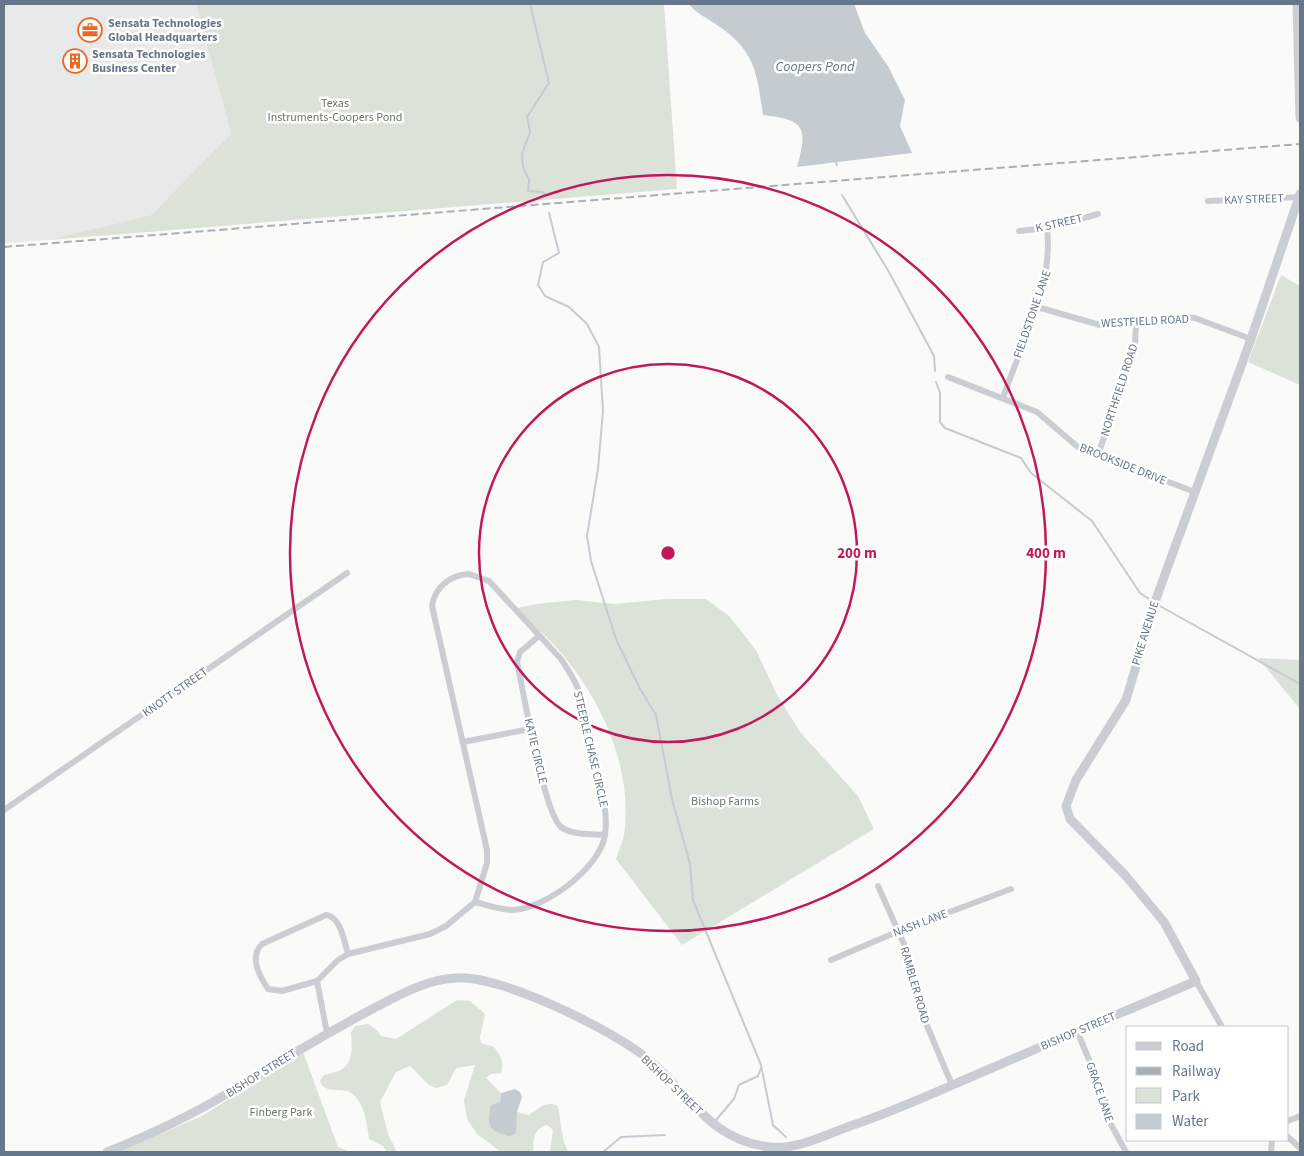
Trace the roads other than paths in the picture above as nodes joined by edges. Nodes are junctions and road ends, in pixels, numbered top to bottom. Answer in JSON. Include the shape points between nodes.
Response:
{"nodes":[{"id":1,"x":1298,"y":4,"type":"edge"},
{"id":2,"x":1300,"y":118,"type":"edge"},
{"id":3,"x":1300,"y":196,"type":"edge"},
{"id":4,"x":1208,"y":200,"type":"dead end"},
{"id":5,"x":1098,"y":214,"type":"dead end"},
{"id":6,"x":1047,"y":228,"type":"junction"},
{"id":7,"x":1019,"y":231,"type":"dead end"},
{"id":8,"x":1037,"y":307,"type":"junction"},
{"id":9,"x":1136,"y":324,"type":"junction"},
{"id":10,"x":1251,"y":339,"type":"junction"},
{"id":11,"x":948,"y":377,"type":"dead end"},
{"id":12,"x":1003,"y":398,"type":"junction"},
{"id":13,"x":1098,"y":455,"type":"junction"},
{"id":14,"x":1195,"y":492,"type":"junction"},
{"id":15,"x":347,"y":573,"type":"dead end"},
{"id":16,"x":539,"y":636,"type":"junction"},
{"id":17,"x":530,"y":728,"type":"junction"},
{"id":18,"x":463,"y":742,"type":"junction"},
{"id":19,"x":4,"y":810,"type":"edge"},
{"id":20,"x":605,"y":835,"type":"junction"},
{"id":21,"x":878,"y":886,"type":"dead end"},
{"id":22,"x":1011,"y":889,"type":"dead end"},
{"id":23,"x":475,"y":902,"type":"junction"},
{"id":24,"x":899,"y":931,"type":"junction"},
{"id":25,"x":348,"y":954,"type":"junction"},
{"id":26,"x":831,"y":960,"type":"dead end"},
{"id":27,"x":317,"y":981,"type":"junction"},
{"id":28,"x":1196,"y":982,"type":"junction"},
{"id":29,"x":1221,"y":1026,"type":"edge"},
{"id":30,"x":1077,"y":1031,"type":"junction"},
{"id":31,"x":327,"y":1033,"type":"junction"},
{"id":32,"x":952,"y":1085,"type":"junction"},
{"id":33,"x":1289,"y":1138,"type":"edge"},
{"id":34,"x":1300,"y":1148,"type":"edge"},
{"id":35,"x":107,"y":1152,"type":"edge"},
{"id":36,"x":1126,"y":1152,"type":"edge"}],
"edges":[{"from":1,"to":2,"type":"street"},
{"from":3,"to":4,"type":"street","name":"KAY STREET"},
{"from":3,"to":10,"type":"street","name":"PIKE AVENUE"},
{"from":5,"to":6,"type":"street","name":"K STREET"},
{"from":6,"to":7,"type":"street","name":"K STREET"},
{"from":6,"to":8,"type":"street","name":"FIELDSTONE LANE","via":[[1049,263]]},
{"from":8,"to":9,"type":"street","name":"WESTFIELD ROAD","via":[[1100,325]]},
{"from":8,"to":12,"type":"street","name":"FIELDSTONE LANE"},
{"from":9,"to":10,"type":"street","name":"WESTFIELD ROAD","via":[[1178,317],[1195,318]]},
{"from":9,"to":13,"type":"street","name":"NORTHFIELD ROAD","via":[[1135,345]]},
{"from":10,"to":14,"type":"street","name":"PIKE AVENUE"},
{"from":11,"to":12,"type":"street","name":"BROOKSIDE DRIVE"},
{"from":12,"to":13,"type":"street","name":"BROOKSIDE DRIVE","via":[[1037,412],[1079,448]]},
{"from":13,"to":14,"type":"street","name":"BROOKSIDE DRIVE"},
{"from":14,"to":28,"type":"street","name":"PIKE AVENUE","via":[[1155,602],[1126,700],[1076,780],[1066,806],[1070,819],[1124,874],[1164,922]]},
{"from":15,"to":19,"type":"street","name":"KNOTT STREET"},
{"from":16,"to":17,"type":"street","name":"KATIE CIRCLE","via":[[528,643],[518,656]]},
{"from":16,"to":18,"type":"street","name":"STEEPLE CHASE CIRCLE","via":[[489,581],[479,576],[454,576],[438,589],[433,597],[433,614]]},
{"from":16,"to":20,"type":"street","name":"STEEPLE CHASE CIRCLE","via":[[561,659],[577,687],[605,808]]},
{"from":17,"to":18,"type":"street"},
{"from":17,"to":20,"type":"street","name":"KATIE CIRCLE","via":[[550,812],[556,822],[571,832]]},
{"from":18,"to":23,"type":"street","name":"STEEPLE CHASE CIRCLE","via":[[487,850],[487,863]]},
{"from":20,"to":23,"type":"street","name":"STEEPLE CHASE CIRCLE","via":[[601,850],[591,865],[578,878],[540,902],[512,910]]},
{"from":21,"to":24,"type":"street","name":"RAMBLER ROAD"},
{"from":22,"to":24,"type":"street","name":"NASH LANE"},
{"from":23,"to":25,"type":"street","via":[[446,926],[430,934]]},
{"from":24,"to":26,"type":"street","name":"NASH LANE"},
{"from":24,"to":32,"type":"street","name":"RAMBLER ROAD","via":[[914,972],[925,1022]]},
{"from":25,"to":27,"type":"street"},
{"from":25,"to":27,"type":"street","via":[[337,921],[326,915],[256,949],[256,965],[268,989],[282,991]]},
{"from":27,"to":31,"type":"street"},
{"from":28,"to":29,"type":"street","name":"PIKE AVENUE"},
{"from":28,"to":30,"type":"street","name":"BISHOP STREET"},
{"from":30,"to":32,"type":"street","name":"BISHOP STREET"},
{"from":30,"to":36,"type":"street","name":"GRACE LANE","via":[[1104,1098],[1108,1118]]},
{"from":31,"to":32,"type":"street","name":"BISHOP STREET","via":[[417,986],[438,979],[459,977],[497,984],[548,1002],[626,1044],[648,1059],[714,1126],[738,1139],[771,1147],[807,1142]]},
{"from":31,"to":35,"type":"street","name":"BISHOP STREET","via":[[210,1104]]},
{"from":33,"to":34,"type":"street"}]}
